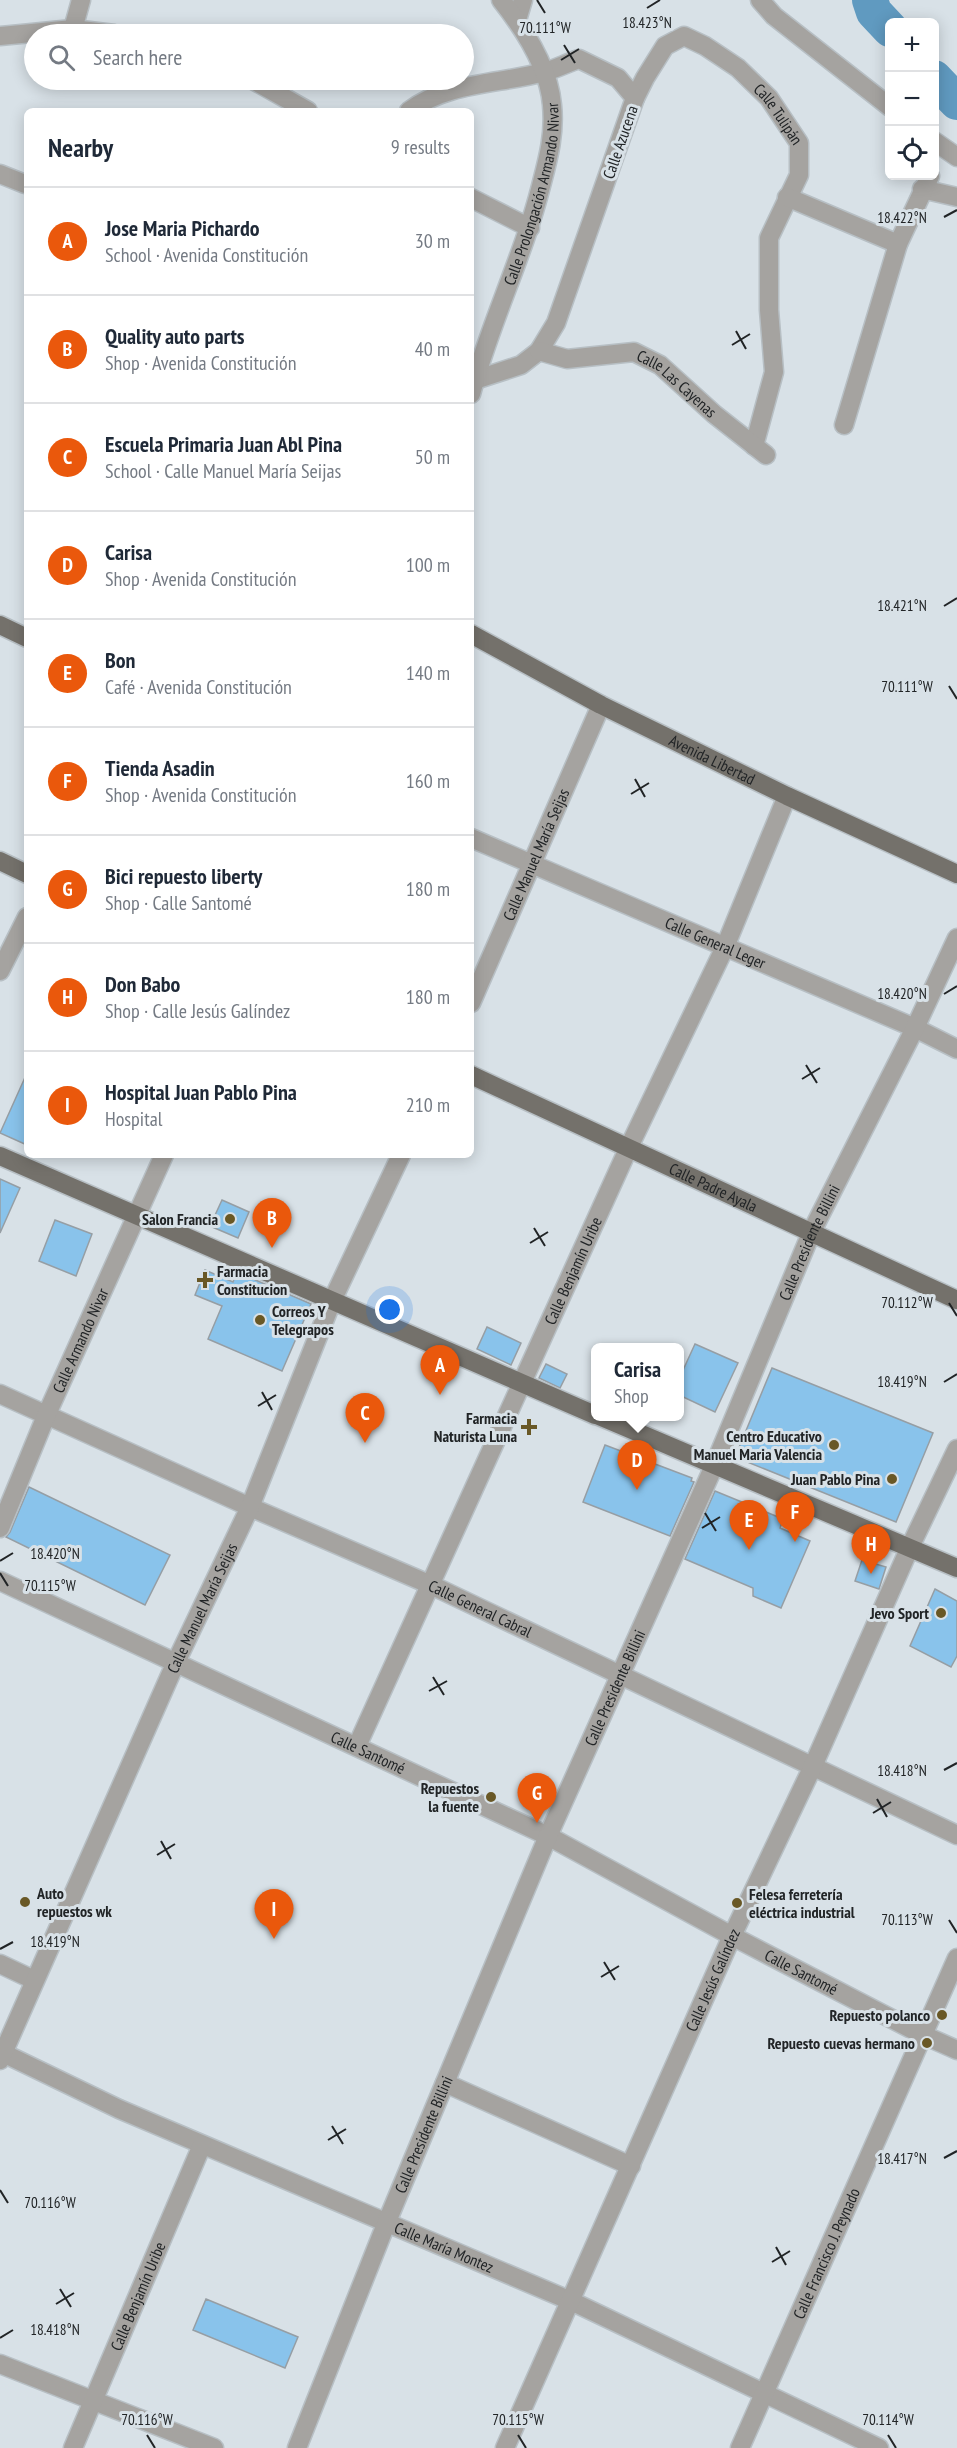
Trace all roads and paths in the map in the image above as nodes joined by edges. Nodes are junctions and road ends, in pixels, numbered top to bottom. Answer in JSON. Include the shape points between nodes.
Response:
{"nodes":[{"id":1,"x":81,"y":0,"type":"edge"},
{"id":2,"x":501,"y":0,"type":"edge"},
{"id":3,"x":523,"y":0,"type":"edge"},
{"id":4,"x":760,"y":0,"type":"edge"},
{"id":5,"x":517,"y":20,"type":"junction"},
{"id":6,"x":74,"y":24,"type":"edge"},
{"id":7,"x":24,"y":34,"type":"edge"},
{"id":8,"x":0,"y":36,"type":"edge"},
{"id":9,"x":544,"y":72,"type":"junction"},
{"id":10,"x":474,"y":85,"type":"edge"},
{"id":11,"x":271,"y":90,"type":"edge"},
{"id":12,"x":459,"y":90,"type":"edge"},
{"id":13,"x":635,"y":98,"type":"junction"},
{"id":14,"x":885,"y":103,"type":"edge"},
{"id":15,"x":303,"y":108,"type":"edge"},
{"id":16,"x":413,"y":108,"type":"edge"},
{"id":17,"x":0,"y":174,"type":"edge"},
{"id":18,"x":926,"y":182,"type":"edge"},
{"id":19,"x":24,"y":184,"type":"edge"},
{"id":20,"x":957,"y":197,"type":"edge"},
{"id":21,"x":788,"y":198,"type":"junction"},
{"id":22,"x":474,"y":200,"type":"edge"},
{"id":23,"x":530,"y":228,"type":"junction"},
{"id":24,"x":898,"y":244,"type":"junction"},
{"id":25,"x":539,"y":351,"type":"junction"},
{"id":26,"x":474,"y":384,"type":"edge"},
{"id":27,"x":474,"y":387,"type":"edge"},
{"id":28,"x":844,"y":425,"type":"dead end"},
{"id":29,"x":760,"y":450,"type":"joint"},
{"id":30,"x":0,"y":625,"type":"edge"},
{"id":31,"x":474,"y":636,"type":"edge"},
{"id":32,"x":24,"y":637,"type":"edge"},
{"id":33,"x":601,"y":705,"type":"junction"},
{"id":34,"x":787,"y":796,"type":"junction"},
{"id":35,"x":474,"y":839,"type":"edge"},
{"id":36,"x":0,"y":861,"type":"edge"},
{"id":37,"x":532,"y":865,"type":"junction"},
{"id":38,"x":24,"y":873,"type":"edge"},
{"id":39,"x":957,"y":874,"type":"edge"},
{"id":40,"x":24,"y":923,"type":"edge"},
{"id":41,"x":957,"y":938,"type":"edge"},
{"id":42,"x":725,"y":946,"type":"junction"},
{"id":43,"x":0,"y":971,"type":"edge"},
{"id":44,"x":474,"y":996,"type":"edge"},
{"id":45,"x":915,"y":1028,"type":"junction"},
{"id":46,"x":957,"y":1048,"type":"edge"},
{"id":47,"x":474,"y":1076,"type":"edge"},
{"id":48,"x":629,"y":1147,"type":"junction"},
{"id":49,"x":0,"y":1156,"type":"edge"},
{"id":50,"x":163,"y":1158,"type":"edge"},
{"id":51,"x":400,"y":1158,"type":"edge"},
{"id":52,"x":136,"y":1214,"type":"junction"},
{"id":53,"x":812,"y":1231,"type":"junction"},
{"id":54,"x":957,"y":1300,"type":"edge"},
{"id":55,"x":332,"y":1301,"type":"junction"},
{"id":56,"x":522,"y":1383,"type":"junction"},
{"id":57,"x":0,"y":1394,"type":"edge"},
{"id":58,"x":591,"y":1413,"type":"edge"},
{"id":59,"x":45,"y":1416,"type":"junction"},
{"id":60,"x":611,"y":1421,"type":"edge"},
{"id":61,"x":957,"y":1449,"type":"edge"},
{"id":62,"x":714,"y":1466,"type":"junction"},
{"id":63,"x":250,"y":1507,"type":"junction"},
{"id":64,"x":0,"y":1528,"type":"edge"},
{"id":65,"x":910,"y":1547,"type":"junction"},
{"id":66,"x":957,"y":1568,"type":"edge"},
{"id":67,"x":0,"y":1581,"type":"edge"},
{"id":68,"x":431,"y":1585,"type":"junction"},
{"id":69,"x":176,"y":1662,"type":"junction"},
{"id":70,"x":622,"y":1676,"type":"junction"},
{"id":71,"x":357,"y":1746,"type":"junction"},
{"id":72,"x":813,"y":1766,"type":"junction"},
{"id":73,"x":957,"y":1835,"type":"edge"},
{"id":74,"x":548,"y":1836,"type":"junction"},
{"id":75,"x":732,"y":1936,"type":"junction"},
{"id":76,"x":957,"y":1958,"type":"edge"},
{"id":77,"x":0,"y":1964,"type":"edge"},
{"id":78,"x":34,"y":1980,"type":"junction"},
{"id":79,"x":921,"y":2034,"type":"junction"},
{"id":80,"x":957,"y":2050,"type":"edge"},
{"id":81,"x":2,"y":2056,"type":"edge"},
{"id":82,"x":445,"y":2083,"type":"junction"},
{"id":83,"x":202,"y":2145,"type":"junction"},
{"id":84,"x":631,"y":2166,"type":"junction"},
{"id":85,"x":386,"y":2224,"type":"junction"},
{"id":86,"x":571,"y":2301,"type":"junction"},
{"id":87,"x":0,"y":2364,"type":"edge"},
{"id":88,"x":766,"y":2393,"type":"junction"},
{"id":89,"x":92,"y":2402,"type":"junction"},
{"id":90,"x":74,"y":2448,"type":"edge"},
{"id":91,"x":214,"y":2448,"type":"edge"},
{"id":92,"x":297,"y":2448,"type":"edge"},
{"id":93,"x":505,"y":2448,"type":"edge"},
{"id":94,"x":740,"y":2448,"type":"edge"},
{"id":95,"x":879,"y":2448,"type":"edge"}],
"edges":[{"from":1,"to":6,"type":"street"},
{"from":2,"to":5,"type":"street","name":"Calle Prolongación Armando Nivar"},
{"from":3,"to":5,"type":"street"},
{"from":4,"to":14,"type":"street","via":[[774,16]]},
{"from":5,"to":9,"type":"street","name":"Calle Prolongación Armando Nivar"},
{"from":7,"to":8,"type":"street"},
{"from":9,"to":10,"type":"street","name":"Calle Azucena"},
{"from":9,"to":13,"type":"street","name":"Calle Azucena","via":[[579,59],[618,78]]},
{"from":9,"to":23,"type":"street","name":"Calle Prolongación Armando Nivar","via":[[552,104],[552,143]]},
{"from":11,"to":15,"type":"street"},
{"from":12,"to":16,"type":"street","name":"Calle Azucena"},
{"from":13,"to":21,"type":"street","name":"Calle Tulipán","via":[[665,46],[684,36],[705,46],[738,68],[769,99],[799,143],[799,175]]},
{"from":13,"to":25,"type":"street","name":"Calle Azucena","via":[[556,323]]},
{"from":17,"to":19,"type":"street"},
{"from":18,"to":20,"type":"street"},
{"from":18,"to":24,"type":"street"},
{"from":21,"to":24,"type":"street"},
{"from":21,"to":29,"type":"street","name":"Calle Tulipán","via":[[769,238],[774,372]]},
{"from":22,"to":23,"type":"street"},
{"from":23,"to":26,"type":"street","name":"Calle Prolongación Armando Nivar"},
{"from":24,"to":28,"type":"street"},
{"from":25,"to":27,"type":"street","name":"Calle Azucena","via":[[521,365]]},
{"from":25,"to":29,"type":"street","name":"Calle Las Cayenas","via":[[567,359],[634,352],[660,365]]},
{"from":30,"to":32,"type":"main road"},
{"from":31,"to":33,"type":"main road","name":"Avenida Libertad"},
{"from":33,"to":34,"type":"main road","name":"Avenida Libertad"},
{"from":33,"to":37,"type":"street","name":"Calle Manuel María Seijas"},
{"from":34,"to":39,"type":"main road","name":"Avenida Libertad"},
{"from":34,"to":42,"type":"street","name":"Calle Benjamín Uribe"},
{"from":35,"to":37,"type":"street","name":"Calle General Leger"},
{"from":36,"to":38,"type":"main road"},
{"from":37,"to":42,"type":"street","name":"Calle General Leger"},
{"from":37,"to":44,"type":"street","name":"Calle Manuel María Seijas"},
{"from":40,"to":43,"type":"street"},
{"from":41,"to":45,"type":"street","name":"Calle Presidente Billini"},
{"from":42,"to":45,"type":"street","name":"Calle General Leger"},
{"from":42,"to":48,"type":"street","name":"Calle Benjamín Uribe"},
{"from":45,"to":46,"type":"street","name":"Calle General Leger"},
{"from":45,"to":53,"type":"street","name":"Calle Presidente Billini"},
{"from":47,"to":48,"type":"main road","name":"Calle Padre Ayala"},
{"from":48,"to":53,"type":"main road","name":"Calle Padre Ayala"},
{"from":48,"to":56,"type":"street","name":"Calle Benjamín Uribe"},
{"from":49,"to":52,"type":"main road"},
{"from":50,"to":52,"type":"street","name":"Calle Armando Nivar"},
{"from":51,"to":55,"type":"street","name":"Calle Manuel María Seijas"},
{"from":52,"to":55,"type":"main road"},
{"from":52,"to":59,"type":"street","name":"Calle Armando Nivar"},
{"from":53,"to":54,"type":"main road","name":"Calle Padre Ayala"},
{"from":53,"to":62,"type":"street","name":"Calle Presidente Billini"},
{"from":55,"to":56,"type":"main road"},
{"from":55,"to":63,"type":"street","name":"Calle Manuel María Seijas"},
{"from":56,"to":58,"type":"main road"},
{"from":56,"to":68,"type":"street","name":"Calle Benjamín Uribe"},
{"from":57,"to":59,"type":"street","name":"Calle General Cabral"},
{"from":59,"to":63,"type":"street","name":"Calle General Cabral"},
{"from":59,"to":64,"type":"street","name":"Calle Armando Nivar"},
{"from":60,"to":62,"type":"main road"},
{"from":61,"to":65,"type":"street","name":"Calle Jesús Galíndez"},
{"from":62,"to":65,"type":"main road"},
{"from":62,"to":70,"type":"street","name":"Calle Presidente Billini"},
{"from":63,"to":68,"type":"street","name":"Calle General Cabral"},
{"from":63,"to":69,"type":"street","name":"Calle Manuel María Seijas"},
{"from":65,"to":66,"type":"main road"},
{"from":65,"to":72,"type":"street","name":"Calle Jesús Galíndez"},
{"from":67,"to":69,"type":"street","name":"Calle Santomé"},
{"from":68,"to":70,"type":"street","name":"Calle General Cabral"},
{"from":68,"to":71,"type":"street","name":"Calle Benjamín Uribe"},
{"from":69,"to":71,"type":"street","name":"Calle Santomé"},
{"from":69,"to":78,"type":"street","name":"Calle Manuel María Seijas"},
{"from":70,"to":72,"type":"street","name":"Calle General Cabral"},
{"from":70,"to":74,"type":"street","name":"Calle Presidente Billini"},
{"from":71,"to":74,"type":"street","name":"Calle Santomé"},
{"from":72,"to":73,"type":"street","name":"Calle General Cabral"},
{"from":72,"to":75,"type":"street","name":"Calle Jesús Galíndez"},
{"from":74,"to":75,"type":"street","name":"Calle Santomé"},
{"from":74,"to":82,"type":"street","name":"Calle Presidente Billini"},
{"from":75,"to":79,"type":"street","name":"Calle Santomé"},
{"from":75,"to":84,"type":"street","name":"Calle Jesús Galíndez"},
{"from":76,"to":79,"type":"street","name":"Calle Francisco J. Peynado"},
{"from":77,"to":78,"type":"street"},
{"from":78,"to":81,"type":"street","name":"Calle Manuel María Seijas"},
{"from":79,"to":80,"type":"street","name":"Calle Santomé"},
{"from":79,"to":88,"type":"street","name":"Calle Francisco J. Peynado"},
{"from":81,"to":83,"type":"street","name":"Calle María Montez"},
{"from":82,"to":84,"type":"street"},
{"from":82,"to":85,"type":"street","name":"Calle Presidente Billini"},
{"from":83,"to":85,"type":"street","name":"Calle María Montez"},
{"from":83,"to":89,"type":"street","name":"Calle Benjamín Uribe"},
{"from":84,"to":86,"type":"street","name":"Calle Jesús Galíndez"},
{"from":85,"to":86,"type":"street","name":"Calle María Montez"},
{"from":85,"to":92,"type":"street","name":"Calle Presidente Billini"},
{"from":86,"to":88,"type":"street","name":"Calle María Montez"},
{"from":86,"to":93,"type":"street","name":"Calle Jesús Galíndez"},
{"from":87,"to":89,"type":"street"},
{"from":88,"to":94,"type":"street","name":"Calle Francisco J. Peynado"},
{"from":88,"to":95,"type":"street","name":"Calle María Montez"},
{"from":89,"to":90,"type":"street","name":"Calle Benjamín Uribe"},
{"from":89,"to":91,"type":"street"}]}
